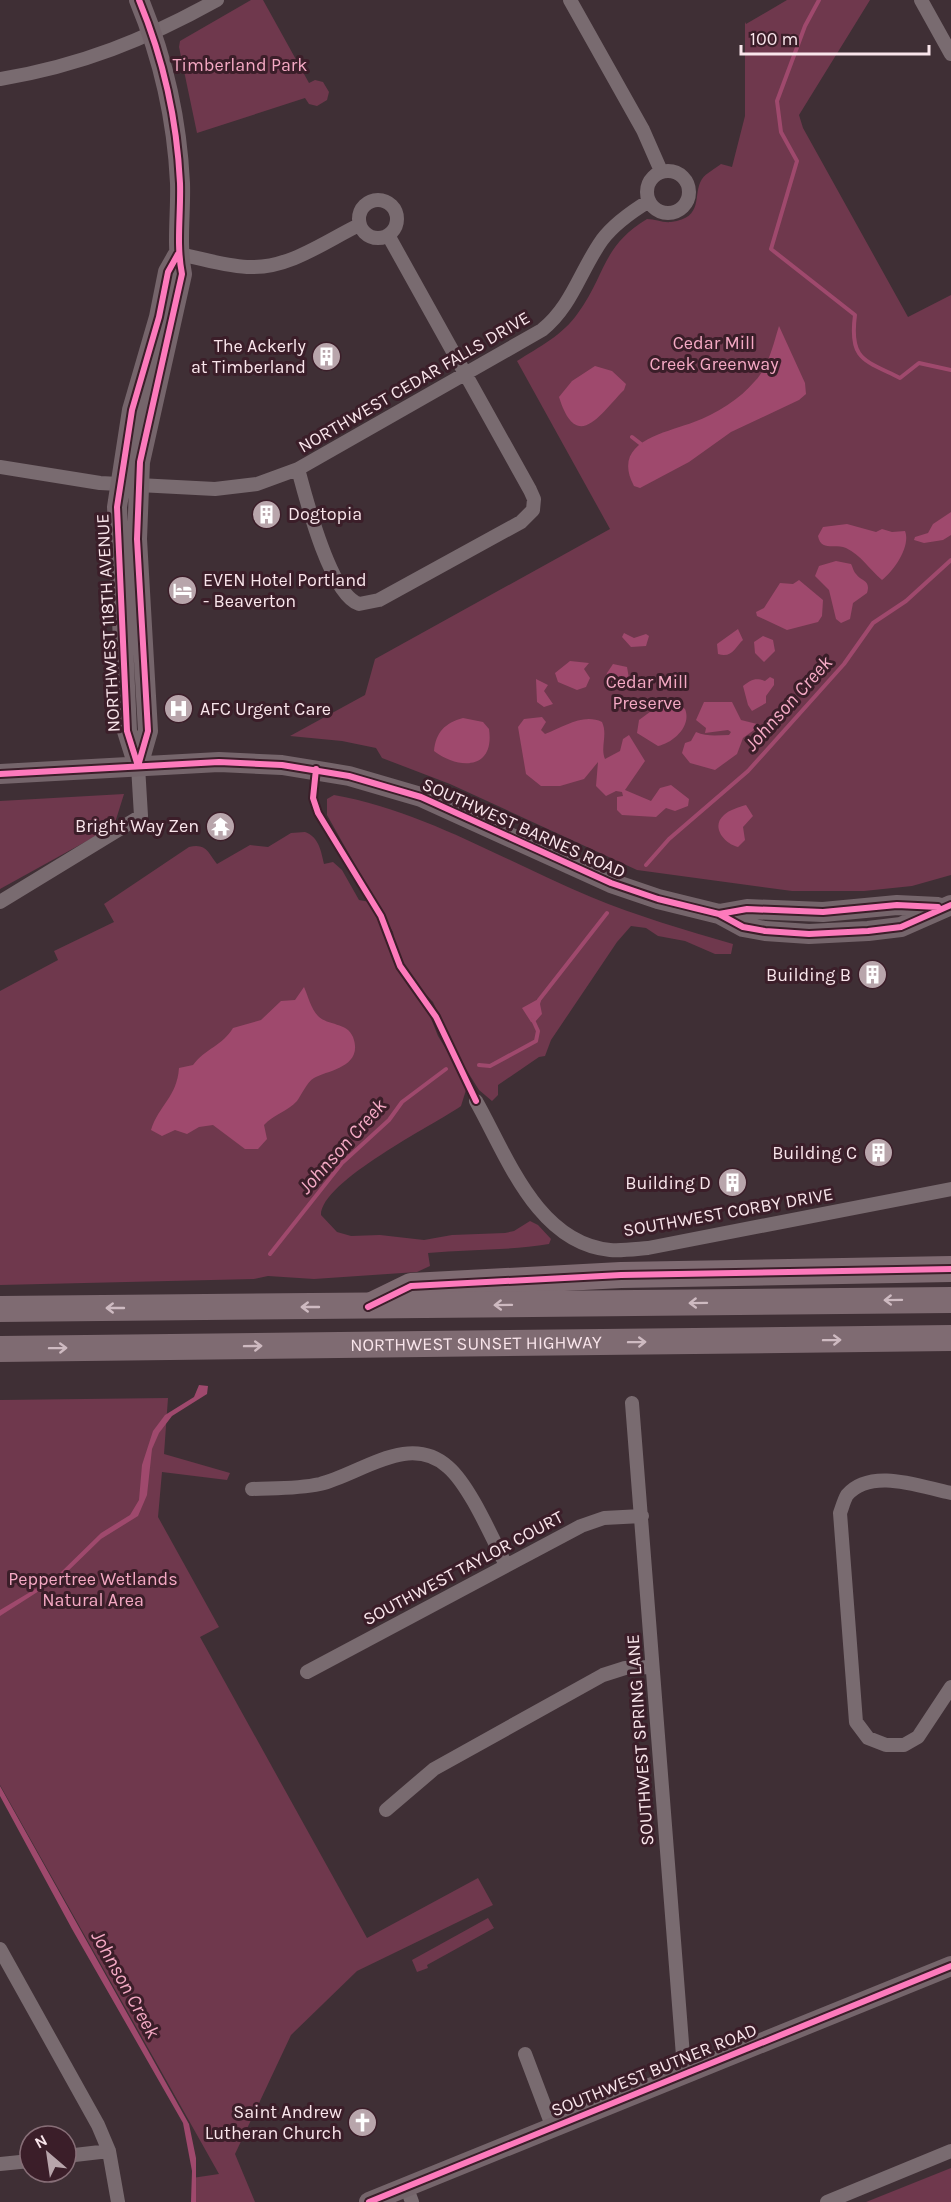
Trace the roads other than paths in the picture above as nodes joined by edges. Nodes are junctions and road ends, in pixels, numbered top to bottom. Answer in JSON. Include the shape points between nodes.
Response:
{"nodes":[{"id":1,"x":139,"y":0,"type":"edge"},
{"id":2,"x":217,"y":0,"type":"edge"},
{"id":3,"x":570,"y":0,"type":"edge"},
{"id":4,"x":921,"y":0,"type":"edge"},
{"id":5,"x":153,"y":34,"type":"junction"},
{"id":6,"x":951,"y":54,"type":"edge"},
{"id":7,"x":0,"y":79,"type":"edge"},
{"id":8,"x":662,"y":171,"type":"junction"},
{"id":9,"x":649,"y":201,"type":"junction"},
{"id":10,"x":359,"y":225,"type":"junction"},
{"id":11,"x":388,"y":235,"type":"junction"},
{"id":12,"x":178,"y":254,"type":"junction"},
{"id":13,"x":466,"y":374,"type":"junction"},
{"id":14,"x":0,"y":467,"type":"edge"},
{"id":15,"x":298,"y":470,"type":"junction"},
{"id":16,"x":128,"y":484,"type":"junction"},
{"id":17,"x":138,"y":766,"type":"junction"},
{"id":18,"x":0,"y":774,"type":"edge"},
{"id":19,"x":0,"y":902,"type":"edge"},
{"id":20,"x":946,"y":906,"type":"edge"},
{"id":21,"x":823,"y":912,"type":"junction"},
{"id":22,"x":719,"y":914,"type":"junction"},
{"id":23,"x":809,"y":934,"type":"junction"},
{"id":24,"x":476,"y":1101,"type":"dead end"},
{"id":25,"x":951,"y":1190,"type":"edge"},
{"id":26,"x":951,"y":1269,"type":"edge"},
{"id":27,"x":951,"y":1300,"type":"edge"},
{"id":28,"x":368,"y":1307,"type":"junction"},
{"id":29,"x":0,"y":1310,"type":"edge"},
{"id":30,"x":951,"y":1338,"type":"edge"},
{"id":31,"x":0,"y":1349,"type":"edge"},
{"id":32,"x":632,"y":1403,"type":"dead end"},
{"id":33,"x":252,"y":1489,"type":"dead end"},
{"id":34,"x":951,"y":1494,"type":"edge"},
{"id":35,"x":642,"y":1516,"type":"junction"},
{"id":36,"x":506,"y":1565,"type":"junction"},
{"id":37,"x":651,"y":1667,"type":"junction"},
{"id":38,"x":308,"y":1672,"type":"dead end"},
{"id":39,"x":951,"y":1687,"type":"edge"},
{"id":40,"x":386,"y":1810,"type":"dead end"},
{"id":41,"x":0,"y":1949,"type":"edge"},
{"id":42,"x":951,"y":1966,"type":"edge"},
{"id":43,"x":5,"y":1970,"type":"edge"},
{"id":44,"x":525,"y":2054,"type":"dead end"},
{"id":45,"x":690,"y":2072,"type":"junction"},
{"id":46,"x":553,"y":2128,"type":"junction"},
{"id":47,"x":109,"y":2151,"type":"junction"},
{"id":48,"x":951,"y":2151,"type":"edge"},
{"id":49,"x":78,"y":2155,"type":"edge"},
{"id":50,"x":18,"y":2162,"type":"edge"},
{"id":51,"x":0,"y":2164,"type":"edge"},
{"id":52,"x":409,"y":2194,"type":"edge"},
{"id":53,"x":118,"y":2202,"type":"edge"},
{"id":54,"x":369,"y":2202,"type":"edge"},
{"id":55,"x":827,"y":2202,"type":"edge"}],
"edges":[{"from":1,"to":5,"type":"street","name":"NORTHWEST 118TH AVENUE"},
{"from":2,"to":5,"type":"street"},
{"from":3,"to":8,"type":"street"},
{"from":4,"to":6,"type":"street"},
{"from":5,"to":7,"type":"street","via":[[59,67]]},
{"from":5,"to":12,"type":"street","name":"NORTHWEST 118TH AVENUE","via":[[177,145]]},
{"from":8,"to":9,"type":"street","via":[[649,181]]},
{"from":8,"to":9,"type":"street","via":[[672,171],[685,179],[689,189],[687,200],[671,213],[660,212]]},
{"from":9,"to":13,"type":"street","name":"NORTHWEST CEDAR FALLS DRIVE","via":[[603,239],[571,297],[550,324]]},
{"from":10,"to":11,"type":"street","via":[[371,237]]},
{"from":10,"to":11,"type":"street","via":[[359,213],[366,203],[382,200],[393,206],[397,218]]},
{"from":10,"to":12,"type":"street","via":[[277,264],[251,267]]},
{"from":11,"to":13,"type":"street"},
{"from":12,"to":16,"type":"street","name":"NORTHWEST 118TH AVENUE","via":[[182,274],[178,296]]},
{"from":13,"to":15,"type":"street","name":"NORTHWEST CEDAR FALLS DRIVE"},
{"from":13,"to":15,"type":"street","via":[[532,495],[533,510],[521,522],[379,600],[359,604],[347,595],[323,551]]},
{"from":14,"to":16,"type":"street","name":"NORTHWEST CEDAR FALLS DRIVE","via":[[90,482]]},
{"from":15,"to":16,"type":"street","name":"NORTHWEST CEDAR FALLS DRIVE","via":[[241,487]]},
{"from":16,"to":17,"type":"street","name":"NORTHWEST 118TH AVENUE","via":[[137,539],[148,730]]},
{"from":17,"to":18,"type":"street","name":"SOUTHWEST BARNES ROAD"},
{"from":17,"to":19,"type":"street","via":[[141,816]]},
{"from":17,"to":22,"type":"street","name":"SOUTHWEST BARNES ROAD","via":[[248,762],[349,776],[422,798],[611,883]]},
{"from":20,"to":21,"type":"street","name":"SOUTHWEST BARNES ROAD","via":[[897,905]]},
{"from":20,"to":23,"type":"street","name":"SOUTHWEST BARNES ROAD","via":[[901,927]]},
{"from":21,"to":22,"type":"street","name":"SOUTHWEST BARNES ROAD","via":[[747,909]]},
{"from":21,"to":23,"type":"street"},
{"from":22,"to":23,"type":"street","name":"SOUTHWEST BARNES ROAD","via":[[743,927]]},
{"from":24,"to":25,"type":"street","name":"SOUTHWEST CORBY DRIVE","via":[[544,1215],[581,1242],[612,1251],[648,1248]]},
{"from":26,"to":28,"type":"highway","via":[[621,1275],[411,1286]]},
{"from":27,"to":28,"type":"highway","name":"NORTHWEST SUNSET HIGHWAY","one_way":true},
{"from":28,"to":29,"type":"highway","name":"NORTHWEST SUNSET HIGHWAY","one_way":true},
{"from":31,"to":30,"type":"highway","name":"NORTHWEST SUNSET HIGHWAY","one_way":true},
{"from":32,"to":35,"type":"street","name":"SOUTHWEST SPRING LANE"},
{"from":33,"to":36,"type":"street","via":[[321,1484],[391,1457],[418,1452],[435,1458],[457,1476]]},
{"from":34,"to":39,"type":"street","via":[[877,1480],[847,1496],[840,1513],[856,1722],[868,1738],[886,1745],[904,1745],[918,1737]]},
{"from":35,"to":36,"type":"street","name":"SOUTHWEST TAYLOR COURT","via":[[604,1518],[580,1526]]},
{"from":35,"to":37,"type":"street","name":"SOUTHWEST SPRING LANE"},
{"from":36,"to":38,"type":"street","name":"SOUTHWEST TAYLOR COURT"},
{"from":37,"to":40,"type":"street","via":[[625,1668],[603,1676],[434,1769]]},
{"from":37,"to":45,"type":"street","name":"SOUTHWEST SPRING LANE","via":[[683,2056]]},
{"from":41,"to":43,"type":"street"},
{"from":42,"to":45,"type":"street","name":"SOUTHWEST BUTNER ROAD"},
{"from":43,"to":47,"type":"street","via":[[98,2125]]},
{"from":44,"to":46,"type":"street"},
{"from":45,"to":46,"type":"street","name":"SOUTHWEST BUTNER ROAD"},
{"from":46,"to":52,"type":"street","name":"SOUTHWEST BUTNER ROAD"},
{"from":47,"to":49,"type":"street"},
{"from":47,"to":53,"type":"street"},
{"from":48,"to":55,"type":"street"},
{"from":50,"to":51,"type":"street"},
{"from":52,"to":54,"type":"street","name":"SOUTHWEST BUTNER ROAD"}]}
